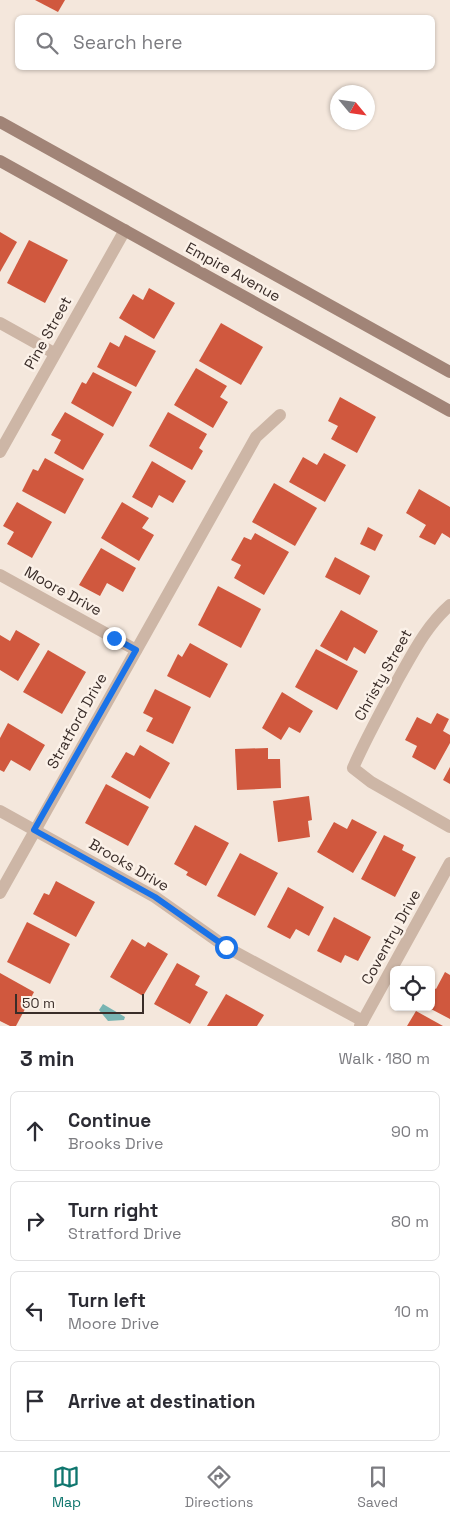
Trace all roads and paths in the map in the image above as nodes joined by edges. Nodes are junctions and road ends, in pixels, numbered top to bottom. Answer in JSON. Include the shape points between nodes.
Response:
{"nodes":[{"id":1,"x":0,"y":122,"type":"edge"},
{"id":2,"x":0,"y":161,"type":"edge"},
{"id":3,"x":125,"y":230,"type":"junction"},
{"id":4,"x":0,"y":323,"type":"edge"},
{"id":5,"x":54,"y":353,"type":"junction"},
{"id":6,"x":450,"y":372,"type":"edge"},
{"id":7,"x":450,"y":411,"type":"edge"},
{"id":8,"x":280,"y":415,"type":"dead end"},
{"id":9,"x":0,"y":452,"type":"edge"},
{"id":10,"x":0,"y":575,"type":"edge"},
{"id":11,"x":450,"y":605,"type":"edge"},
{"id":12,"x":136,"y":650,"type":"junction"},
{"id":13,"x":0,"y":811,"type":"edge"},
{"id":14,"x":450,"y":827,"type":"edge"},
{"id":15,"x":34,"y":830,"type":"junction"},
{"id":16,"x":450,"y":863,"type":"edge"},
{"id":17,"x":0,"y":893,"type":"edge"},
{"id":18,"x":361,"y":1023,"type":"edge"}],
"edges":[{"from":1,"to":6,"type":"main road","name":"Empire Avenue"},
{"from":2,"to":3,"type":"main road","name":"Empire Avenue"},
{"from":3,"to":5,"type":"street","name":"Pine Street"},
{"from":3,"to":7,"type":"main road","name":"Empire Avenue"},
{"from":4,"to":5,"type":"street"},
{"from":5,"to":9,"type":"street","name":"Pine Street"},
{"from":8,"to":12,"type":"street","name":"Stratford Drive","via":[[256,437]]},
{"from":10,"to":12,"type":"street","name":"Moore Drive"},
{"from":11,"to":14,"type":"street","name":"Christy Street","via":[[434,619],[421,638],[353,768],[371,782]]},
{"from":12,"to":15,"type":"street","name":"Stratford Drive"},
{"from":13,"to":15,"type":"street","name":"Brooks Drive"},
{"from":15,"to":17,"type":"street","name":"Stratford Drive"},
{"from":15,"to":18,"type":"street","name":"Brooks Drive","via":[[155,897],[226,947]]},
{"from":16,"to":18,"type":"street","name":"Coventry Drive"}]}
